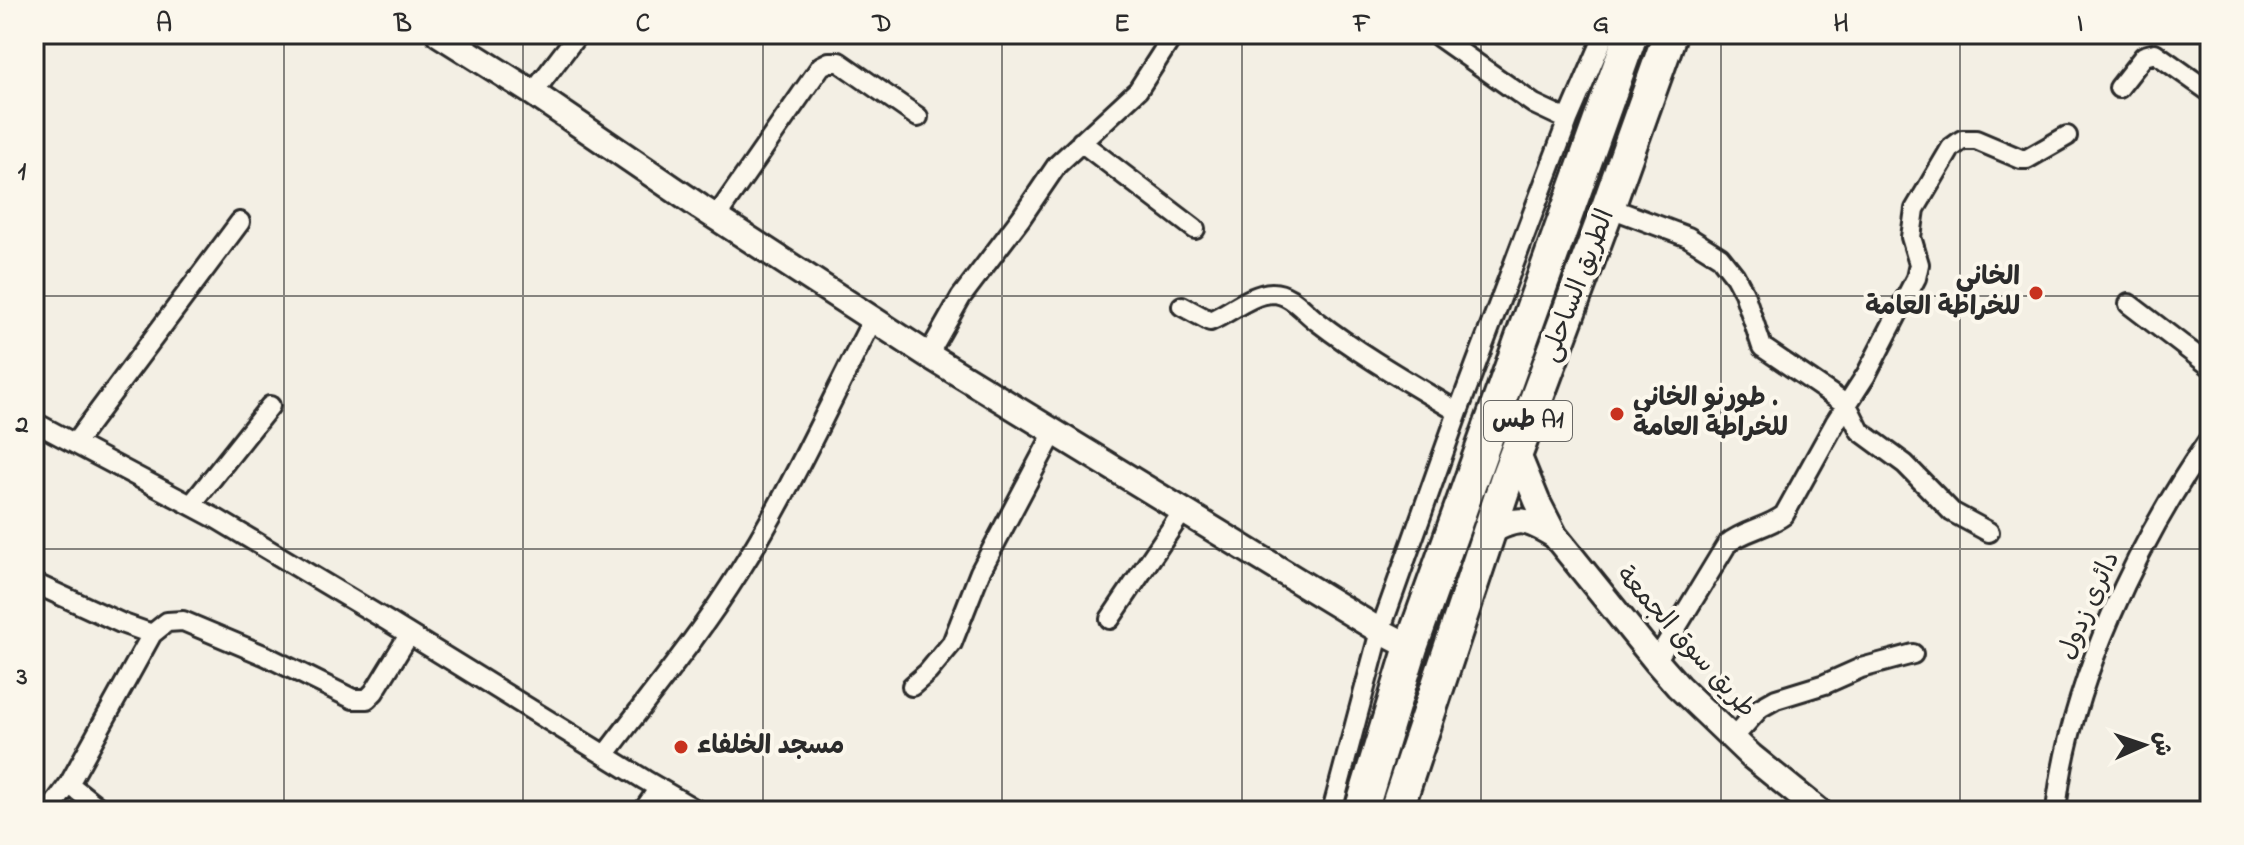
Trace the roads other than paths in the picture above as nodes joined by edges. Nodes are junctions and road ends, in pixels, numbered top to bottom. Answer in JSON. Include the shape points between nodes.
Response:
{"nodes":[{"id":1,"x":439,"y":34,"type":"edge"},
{"id":2,"x":578,"y":34,"type":"edge"},
{"id":3,"x":1174,"y":34,"type":"edge"},
{"id":4,"x":1605,"y":34,"type":"edge"},
{"id":5,"x":1631,"y":34,"type":"edge"},
{"id":6,"x":1670,"y":34,"type":"edge"},
{"id":7,"x":1439,"y":37,"type":"dead end"},
{"id":8,"x":2119,"y":88,"type":"dead end"},
{"id":9,"x":2210,"y":92,"type":"edge"},
{"id":10,"x":533,"y":93,"type":"junction"},
{"id":11,"x":918,"y":117,"type":"dead end"},
{"id":12,"x":1568,"y":120,"type":"junction"},
{"id":13,"x":2067,"y":136,"type":"dead end"},
{"id":14,"x":1081,"y":142,"type":"junction"},
{"id":15,"x":1608,"y":207,"type":"junction"},
{"id":16,"x":716,"y":217,"type":"junction"},
{"id":17,"x":240,"y":222,"type":"dead end"},
{"id":18,"x":1195,"y":229,"type":"dead end"},
{"id":19,"x":2129,"y":304,"type":"dead end"},
{"id":20,"x":1182,"y":306,"type":"dead end"},
{"id":21,"x":873,"y":319,"type":"junction"},
{"id":22,"x":928,"y":355,"type":"junction"},
{"id":23,"x":2210,"y":366,"type":"edge"},
{"id":24,"x":1847,"y":405,"type":"junction"},
{"id":25,"x":270,"y":406,"type":"dead end"},
{"id":26,"x":1458,"y":412,"type":"junction"},
{"id":27,"x":34,"y":422,"type":"edge"},
{"id":28,"x":1054,"y":432,"type":"junction"},
{"id":29,"x":2210,"y":438,"type":"edge"},
{"id":30,"x":75,"y":443,"type":"junction"},
{"id":31,"x":1517,"y":452,"type":"junction"},
{"id":32,"x":191,"y":505,"type":"junction"},
{"id":33,"x":1183,"y":511,"type":"junction"},
{"id":34,"x":1989,"y":532,"type":"dead end"},
{"id":35,"x":1488,"y":533,"type":"junction"},
{"id":36,"x":1555,"y":536,"type":"junction"},
{"id":37,"x":34,"y":583,"type":"edge"},
{"id":38,"x":1110,"y":619,"type":"dead end"},
{"id":39,"x":1380,"y":631,"type":"junction"},
{"id":40,"x":152,"y":634,"type":"junction"},
{"id":41,"x":409,"y":635,"type":"junction"},
{"id":42,"x":1411,"y":647,"type":"junction"},
{"id":43,"x":1913,"y":654,"type":"dead end"},
{"id":44,"x":1656,"y":661,"type":"junction"},
{"id":45,"x":912,"y":686,"type":"dead end"},
{"id":46,"x":1732,"y":739,"type":"junction"},
{"id":47,"x":605,"y":755,"type":"junction"},
{"id":48,"x":69,"y":784,"type":"junction"},
{"id":49,"x":659,"y":788,"type":"junction"},
{"id":50,"x":49,"y":811,"type":"edge"},
{"id":51,"x":103,"y":811,"type":"edge"},
{"id":52,"x":643,"y":811,"type":"edge"},
{"id":53,"x":698,"y":811,"type":"edge"},
{"id":54,"x":1332,"y":811,"type":"edge"},
{"id":55,"x":1361,"y":811,"type":"edge"},
{"id":56,"x":1396,"y":811,"type":"edge"},
{"id":57,"x":1819,"y":811,"type":"edge"},
{"id":58,"x":2056,"y":811,"type":"edge"}],
"edges":[{"from":1,"to":10,"type":"street"},
{"from":2,"to":10,"type":"street"},
{"from":3,"to":14,"type":"street","via":[[1138,90]]},
{"from":4,"to":12,"type":"street"},
{"from":5,"to":42,"type":"highway","name":"الطريق الساحلى","number":"طس A1"},
{"from":6,"to":15,"type":"highway","name":"الطريق الساحلى","number":"طس A1"},
{"from":7,"to":12,"type":"street","via":[[1534,104]]},
{"from":8,"to":9,"type":"street","via":[[2144,56],[2155,53]]},
{"from":10,"to":16,"type":"street"},
{"from":11,"to":16,"type":"street","via":[[839,62],[829,62],[821,66]]},
{"from":12,"to":26,"type":"street"},
{"from":13,"to":24,"type":"street","via":[[2027,159],[1976,140],[1962,140],[1951,148],[1915,209],[1911,237],[1919,264],[1916,278]]},
{"from":14,"to":18,"type":"street"},
{"from":14,"to":22,"type":"street","via":[[1057,165],[961,297]]},
{"from":15,"to":24,"type":"street","via":[[1688,237],[1720,257],[1744,293],[1762,347]]},
{"from":15,"to":31,"type":"highway","name":"الطريق الساحلى","number":"طس A1"},
{"from":16,"to":21,"type":"street"},
{"from":17,"to":30,"type":"street"},
{"from":19,"to":23,"type":"street"},
{"from":20,"to":26,"type":"street","via":[[1210,321],[1261,295],[1285,296],[1378,365]]},
{"from":21,"to":22,"type":"street"},
{"from":21,"to":47,"type":"street","via":[[738,574]]},
{"from":22,"to":28,"type":"street"},
{"from":24,"to":34,"type":"street","via":[[1860,431],[1905,464],[1952,512]]},
{"from":24,"to":44,"type":"street","via":[[1784,515],[1727,544]]},
{"from":25,"to":32,"type":"street"},
{"from":26,"to":39,"type":"street"},
{"from":27,"to":30,"type":"street"},
{"from":28,"to":33,"type":"street"},
{"from":28,"to":45,"type":"street","via":[[980,572],[952,643]]},
{"from":29,"to":58,"type":"street","name":"دائرى زدول","via":[[2137,561],[2096,653],[2072,728]]},
{"from":30,"to":32,"type":"street"},
{"from":31,"to":35,"type":"highway","name":"الطريق الساحلى","number":"طس A1"},
{"from":31,"to":36,"type":"street","name":"طريق سوق الجمعة"},
{"from":32,"to":41,"type":"street"},
{"from":33,"to":38,"type":"street"},
{"from":33,"to":39,"type":"street"},
{"from":35,"to":36,"type":"street","name":"طريق سوق الجمعة","via":[[1510,521],[1532,522]]},
{"from":35,"to":56,"type":"highway","name":"الطريق الساحلى","number":"طس A1"},
{"from":36,"to":44,"type":"street","name":"طريق سوق الجمعة"},
{"from":37,"to":40,"type":"street"},
{"from":39,"to":42,"type":"street"},
{"from":39,"to":54,"type":"street"},
{"from":40,"to":41,"type":"street","via":[[167,622],[183,621],[353,699],[367,699],[374,692]]},
{"from":40,"to":48,"type":"street"},
{"from":41,"to":47,"type":"street"},
{"from":42,"to":55,"type":"highway","name":"الطريق الساحلى","number":"طس A1"},
{"from":43,"to":46,"type":"street","via":[[1776,699],[1760,708]]},
{"from":44,"to":46,"type":"street","name":"طريق سوق الجمعة"},
{"from":46,"to":57,"type":"street","name":"طريق سوق الجمعة"},
{"from":47,"to":49,"type":"street"},
{"from":48,"to":50,"type":"street"},
{"from":48,"to":51,"type":"street"},
{"from":49,"to":52,"type":"street"},
{"from":49,"to":53,"type":"street"}]}
